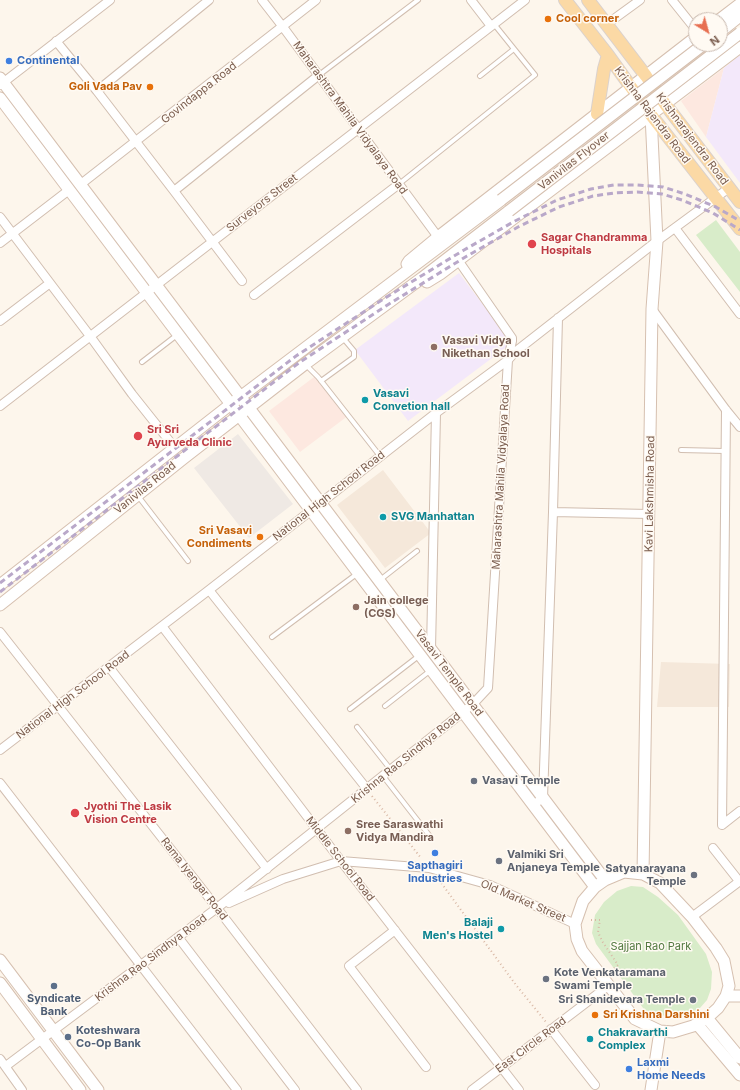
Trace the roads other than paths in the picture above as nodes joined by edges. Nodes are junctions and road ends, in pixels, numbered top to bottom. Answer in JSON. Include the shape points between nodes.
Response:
{"nodes":[{"id":1,"x":110,"y":0,"type":"edge"},
{"id":2,"x":209,"y":0,"type":"edge"},
{"id":3,"x":262,"y":0,"type":"edge"},
{"id":4,"x":316,"y":0,"type":"edge"},
{"id":5,"x":418,"y":0,"type":"edge"},
{"id":6,"x":471,"y":0,"type":"edge"},
{"id":7,"x":525,"y":0,"type":"edge"},
{"id":8,"x":565,"y":0,"type":"edge"},
{"id":9,"x":588,"y":0,"type":"edge"},
{"id":10,"x":640,"y":0,"type":"edge"},
{"id":11,"x":672,"y":0,"type":"edge"},
{"id":12,"x":740,"y":4,"type":"edge"},
{"id":13,"x":728,"y":13,"type":"edge"},
{"id":14,"x":740,"y":16,"type":"edge"},
{"id":15,"x":688,"y":20,"type":"edge"},
{"id":16,"x":492,"y":24,"type":"junction"},
{"id":17,"x":607,"y":24,"type":"junction"},
{"id":18,"x":283,"y":26,"type":"junction"},
{"id":19,"x":728,"y":26,"type":"edge"},
{"id":20,"x":740,"y":33,"type":"edge"},
{"id":21,"x":56,"y":41,"type":"junction"},
{"id":22,"x":688,"y":43,"type":"edge"},
{"id":23,"x":740,"y":47,"type":"edge"},
{"id":24,"x":514,"y":49,"type":"junction"},
{"id":25,"x":694,"y":52,"type":"edge"},
{"id":26,"x":608,"y":55,"type":"junction"},
{"id":27,"x":318,"y":75,"type":"junction"},
{"id":28,"x":480,"y":76,"type":"dead end"},
{"id":29,"x":646,"y":76,"type":"junction"},
{"id":30,"x":1,"y":81,"type":"edge"},
{"id":31,"x":631,"y":87,"type":"junction"},
{"id":32,"x":97,"y":91,"type":"junction"},
{"id":33,"x":0,"y":98,"type":"edge"},
{"id":34,"x":665,"y":104,"type":"junction"},
{"id":35,"x":597,"y":114,"type":"junction"},
{"id":36,"x":651,"y":115,"type":"junction"},
{"id":37,"x":358,"y":129,"type":"junction"},
{"id":38,"x":136,"y":142,"type":"junction"},
{"id":39,"x":80,"y":184,"type":"junction"},
{"id":40,"x":399,"y":184,"type":"junction"},
{"id":41,"x":729,"y":188,"type":"junction"},
{"id":42,"x":69,"y":190,"type":"junction"},
{"id":43,"x":174,"y":191,"type":"junction"},
{"id":44,"x":716,"y":198,"type":"junction"},
{"id":45,"x":740,"y":202,"type":"edge"},
{"id":46,"x":0,"y":217,"type":"edge"},
{"id":47,"x":675,"y":228,"type":"junction"},
{"id":48,"x":740,"y":229,"type":"edge"},
{"id":49,"x":13,"y":234,"type":"junction"},
{"id":50,"x":438,"y":237,"type":"junction"},
{"id":51,"x":657,"y":241,"type":"junction"},
{"id":52,"x":212,"y":242,"type":"junction"},
{"id":53,"x":0,"y":243,"type":"edge"},
{"id":54,"x":458,"y":260,"type":"junction"},
{"id":55,"x":242,"y":281,"type":"dead end"},
{"id":56,"x":395,"y":281,"type":"junction"},
{"id":57,"x":50,"y":283,"type":"junction"},
{"id":58,"x":157,"y":285,"type":"junction"},
{"id":59,"x":408,"y":288,"type":"junction"},
{"id":60,"x":147,"y":293,"type":"junction"},
{"id":61,"x":254,"y":295,"type":"dead end"},
{"id":62,"x":652,"y":309,"type":"junction"},
{"id":63,"x":740,"y":314,"type":"edge"},
{"id":64,"x":558,"y":318,"type":"junction"},
{"id":65,"x":0,"y":321,"type":"edge"},
{"id":66,"x":178,"y":334,"type":"junction"},
{"id":67,"x":90,"y":336,"type":"junction"},
{"id":68,"x":342,"y":336,"type":"junction"},
{"id":69,"x":508,"y":360,"type":"junction"},
{"id":70,"x":142,"y":362,"type":"dead end"},
{"id":71,"x":305,"y":364,"type":"junction"},
{"id":72,"x":322,"y":381,"type":"junction"},
{"id":73,"x":241,"y":397,"type":"junction"},
{"id":74,"x":231,"y":404,"type":"junction"},
{"id":75,"x":0,"y":406,"type":"edge"},
{"id":76,"x":249,"y":408,"type":"junction"},
{"id":77,"x":726,"y":410,"type":"junction"},
{"id":78,"x":436,"y":413,"type":"junction"},
{"id":79,"x":239,"y":415,"type":"junction"},
{"id":80,"x":740,"y":428,"type":"edge"},
{"id":81,"x":175,"y":448,"type":"junction"},
{"id":82,"x":681,"y":450,"type":"dead end"},
{"id":83,"x":725,"y":451,"type":"junction"},
{"id":84,"x":380,"y":456,"type":"junction"},
{"id":85,"x":137,"y":495,"type":"junction"},
{"id":86,"x":321,"y":503,"type":"junction"},
{"id":87,"x":311,"y":510,"type":"junction"},
{"id":88,"x":553,"y":512,"type":"junction"},
{"id":89,"x":649,"y":514,"type":"junction"},
{"id":90,"x":417,"y":551,"type":"dead end"},
{"id":91,"x":188,"y":561,"type":"dead end"},
{"id":92,"x":358,"y":573,"type":"junction"},
{"id":93,"x":380,"y":581,"type":"junction"},
{"id":94,"x":0,"y":584,"type":"edge"},
{"id":95,"x":209,"y":590,"type":"junction"},
{"id":96,"x":388,"y":591,"type":"junction"},
{"id":97,"x":378,"y":600,"type":"junction"},
{"id":98,"x":0,"y":605,"type":"edge"},
{"id":99,"x":162,"y":626,"type":"junction"},
{"id":100,"x":0,"y":632,"type":"edge"},
{"id":101,"x":272,"y":637,"type":"dead end"},
{"id":102,"x":431,"y":649,"type":"junction"},
{"id":103,"x":420,"y":655,"type":"junction"},
{"id":104,"x":109,"y":667,"type":"junction"},
{"id":105,"x":432,"y":670,"type":"junction"},
{"id":106,"x":473,"y":704,"type":"junction"},
{"id":107,"x":58,"y":706,"type":"junction"},
{"id":108,"x":385,"y":706,"type":"dead end"},
{"id":109,"x":350,"y":708,"type":"dead end"},
{"id":110,"x":463,"y":712,"type":"junction"},
{"id":111,"x":357,"y":727,"type":"dead end"},
{"id":112,"x":0,"y":750,"type":"edge"},
{"id":113,"x":391,"y":770,"type":"junction"},
{"id":114,"x":384,"y":776,"type":"junction"},
{"id":115,"x":0,"y":783,"type":"edge"},
{"id":116,"x":367,"y":789,"type":"junction"},
{"id":117,"x":543,"y":798,"type":"junction"},
{"id":118,"x":533,"y":805,"type":"junction"},
{"id":119,"x":740,"y":811,"type":"edge"},
{"id":120,"x":317,"y":829,"type":"junction"},
{"id":121,"x":429,"y":835,"type":"dead end"},
{"id":122,"x":713,"y":848,"type":"dead end"},
{"id":123,"x":341,"y":861,"type":"junction"},
{"id":124,"x":267,"y":869,"type":"junction"},
{"id":125,"x":644,"y":874,"type":"junction"},
{"id":126,"x":605,"y":880,"type":"junction"},
{"id":127,"x":739,"y":881,"type":"edge"},
{"id":128,"x":596,"y":887,"type":"junction"},
{"id":129,"x":217,"y":908,"type":"junction"},
{"id":130,"x":692,"y":916,"type":"junction"},
{"id":131,"x":575,"y":924,"type":"junction"},
{"id":132,"x":395,"y":930,"type":"junction"},
{"id":133,"x":178,"y":937,"type":"junction"},
{"id":134,"x":0,"y":960,"type":"edge"},
{"id":135,"x":140,"y":966,"type":"junction"},
{"id":136,"x":0,"y":983,"type":"edge"},
{"id":137,"x":608,"y":986,"type":"junction"},
{"id":138,"x":726,"y":996,"type":"junction"},
{"id":139,"x":740,"y":996,"type":"edge"},
{"id":140,"x":702,"y":1021,"type":"junction"},
{"id":141,"x":551,"y":1029,"type":"junction"},
{"id":142,"x":54,"y":1031,"type":"junction"},
{"id":143,"x":660,"y":1032,"type":"junction"},
{"id":144,"x":42,"y":1039,"type":"junction"},
{"id":145,"x":740,"y":1058,"type":"edge"},
{"id":146,"x":0,"y":1059,"type":"edge"},
{"id":147,"x":6,"y":1066,"type":"junction"},
{"id":148,"x":426,"y":1067,"type":"dead end"},
{"id":149,"x":501,"y":1068,"type":"junction"},
{"id":150,"x":740,"y":1075,"type":"edge"},
{"id":151,"x":595,"y":1085,"type":"dead end"},
{"id":152,"x":22,"y":1090,"type":"edge"},
{"id":153,"x":80,"y":1090,"type":"edge"},
{"id":154,"x":98,"y":1090,"type":"edge"},
{"id":155,"x":237,"y":1090,"type":"edge"},
{"id":156,"x":295,"y":1090,"type":"edge"},
{"id":157,"x":357,"y":1090,"type":"edge"},
{"id":158,"x":472,"y":1090,"type":"edge"},
{"id":159,"x":519,"y":1090,"type":"edge"},
{"id":160,"x":651,"y":1090,"type":"edge"}],
"edges":[{"from":1,"to":21,"type":"street"},
{"from":2,"to":32,"type":"street"},
{"from":3,"to":18,"type":"street","name":"Maharashtra Mahila Vidyalaya Road"},
{"from":4,"to":18,"type":"street","name":"Govindappa Road"},
{"from":5,"to":27,"type":"lane"},
{"from":6,"to":16,"type":"street"},
{"from":7,"to":16,"type":"street","name":"Surveyors Street"},
{"from":8,"to":26,"type":"main road","name":"Krishna Rajendra Road"},
{"from":9,"to":17,"type":"main road","name":"Krishna Rajendra Road"},
{"from":10,"to":17,"type":"street"},
{"from":11,"to":15,"type":"street"},
{"from":12,"to":13,"type":"main road"},
{"from":14,"to":19,"type":"main road"},
{"from":16,"to":24,"type":"lane"},
{"from":16,"to":37,"type":"street","name":"Surveyors Street"},
{"from":17,"to":29,"type":"main road","name":"Krishna Rajendra Road"},
{"from":18,"to":27,"type":"street","name":"Maharashtra Mahila Vidyalaya Road"},
{"from":18,"to":38,"type":"street","name":"Govindappa Road"},
{"from":20,"to":59,"type":"main road","name":"Vanivilas Flyover","bridge":true},
{"from":21,"to":30,"type":"street"},
{"from":21,"to":32,"type":"street"},
{"from":22,"to":29,"type":"main road"},
{"from":23,"to":34,"type":"main road"},
{"from":24,"to":28,"type":"lane"},
{"from":24,"to":40,"type":"lane","via":[[535,75]]},
{"from":25,"to":56,"type":"main road","name":"Vanivilas Flyover","bridge":true},
{"from":26,"to":31,"type":"main road","name":"Krishna Rajendra Road"},
{"from":26,"to":35,"type":"main road"},
{"from":27,"to":37,"type":"street","name":"Maharashtra Mahila Vidyalaya Road"},
{"from":27,"to":43,"type":"street"},
{"from":29,"to":31,"type":"main road"},
{"from":29,"to":34,"type":"main road","name":"Krishnarajendra Road"},
{"from":30,"to":39,"type":"main road","name":"Vasavi Temple Road"},
{"from":31,"to":35,"type":"main road"},
{"from":31,"to":36,"type":"main road","name":"Krishna Rajendra Road"},
{"from":32,"to":38,"type":"street"},
{"from":33,"to":42,"type":"main road","name":"Vasavi Temple Road"},
{"from":34,"to":36,"type":"main road"},
{"from":34,"to":41,"type":"main road","name":"Krishnarajendra Road"},
{"from":35,"to":50,"type":"main road"},
{"from":36,"to":44,"type":"main road","name":"Krishna Rajendra Road"},
{"from":36,"to":51,"type":"main road","name":"Kavi Lakshmisha Road"},
{"from":36,"to":54,"type":"main road"},
{"from":37,"to":40,"type":"street","name":"Maharashtra Mahila Vidyalaya Road"},
{"from":37,"to":52,"type":"street","name":"Surveyors Street"},
{"from":38,"to":39,"type":"street","name":"Govindappa Road"},
{"from":38,"to":43,"type":"street"},
{"from":39,"to":58,"type":"main road","name":"Vasavi Temple Road"},
{"from":40,"to":50,"type":"street","name":"Maharashtra Mahila Vidyalaya Road"},
{"from":40,"to":61,"type":"street"},
{"from":41,"to":44,"type":"street","name":"National High School Road"},
{"from":41,"to":45,"type":"main road","name":"Krishnarajendra Road"},
{"from":42,"to":49,"type":"street"},
{"from":42,"to":60,"type":"main road","name":"Vasavi Temple Road"},
{"from":43,"to":52,"type":"street"},
{"from":44,"to":47,"type":"street","name":"National High School Road"},
{"from":44,"to":48,"type":"main road","name":"Krishna Rajendra Road"},
{"from":46,"to":49,"type":"street"},
{"from":47,"to":51,"type":"street","name":"National High School Road"},
{"from":47,"to":63,"type":"street"},
{"from":49,"to":53,"type":"street"},
{"from":49,"to":57,"type":"street"},
{"from":50,"to":56,"type":"main road","via":[[409,262]]},
{"from":51,"to":62,"type":"main road","name":"Kavi Lakshmisha Road"},
{"from":51,"to":64,"type":"street","name":"National High School Road"},
{"from":52,"to":55,"type":"street"},
{"from":52,"to":58,"type":"street","name":"Surveyors Street"},
{"from":54,"to":59,"type":"main road","via":[[429,281]]},
{"from":54,"to":69,"type":"street","name":"Maharashtra Mahila Vidyalaya Road","via":[[512,338]]},
{"from":56,"to":73,"type":"main road","name":"Vanivilas Road"},
{"from":57,"to":65,"type":"street"},
{"from":57,"to":67,"type":"street"},
{"from":58,"to":60,"type":"street","name":"Surveyors Street"},
{"from":58,"to":73,"type":"main road","name":"Vasavi Temple Road"},
{"from":59,"to":68,"type":"main road","name":"Vanivilas Road"},
{"from":60,"to":66,"type":"main road","name":"Vasavi Temple Road"},
{"from":60,"to":67,"type":"street","name":"Surveyors Street"},
{"from":62,"to":77,"type":"street"},
{"from":62,"to":89,"type":"main road","name":"Kavi Lakshmisha Road"},
{"from":64,"to":69,"type":"street","name":"National High School Road"},
{"from":64,"to":88,"type":"street"},
{"from":66,"to":70,"type":"lane"},
{"from":66,"to":74,"type":"main road","name":"Vasavi Temple Road"},
{"from":67,"to":75,"type":"street","name":"Surveyors Street"},
{"from":67,"to":81,"type":"street"},
{"from":68,"to":71,"type":"main road","name":"Vanivilas Road"},
{"from":68,"to":72,"type":"lane","via":[[354,351],[354,357]]},
{"from":69,"to":78,"type":"street","name":"National High School Road"},
{"from":69,"to":106,"type":"street","name":"Maharashtra Mahila Vidyalaya Road","via":[[488,685]]},
{"from":71,"to":72,"type":"lane"},
{"from":71,"to":76,"type":"main road","name":"Vanivilas Road"},
{"from":72,"to":84,"type":"lane"},
{"from":73,"to":74,"type":"main road","name":"Vanivilas Road"},
{"from":73,"to":76,"type":"main road","name":"Vasavi Temple Road"},
{"from":74,"to":79,"type":"main road","name":"Vasavi Temple Road"},
{"from":74,"to":81,"type":"main road","name":"Vanivilas Road"},
{"from":76,"to":79,"type":"main road","name":"Vanivilas Road"},
{"from":76,"to":86,"type":"main road","name":"Vasavi Temple Road"},
{"from":77,"to":80,"type":"street"},
{"from":77,"to":83,"type":"street"},
{"from":78,"to":84,"type":"street","name":"National High School Road"},
{"from":78,"to":102,"type":"street"},
{"from":79,"to":85,"type":"main road","name":"Vanivilas Road"},
{"from":79,"to":87,"type":"main road","name":"Vasavi Temple Road"},
{"from":81,"to":94,"type":"main road","name":"Vanivilas Road"},
{"from":82,"to":83,"type":"lane"},
{"from":83,"to":119,"type":"street","via":[[722,825]]},
{"from":84,"to":86,"type":"street","name":"National High School Road"},
{"from":85,"to":91,"type":"lane"},
{"from":85,"to":98,"type":"main road","name":"Vanivilas Road"},
{"from":86,"to":87,"type":"street","name":"National High School Road"},
{"from":86,"to":93,"type":"main road","name":"Vasavi Temple Road"},
{"from":87,"to":92,"type":"main road","name":"Vasavi Temple Road"},
{"from":87,"to":95,"type":"street","name":"National High School Road"},
{"from":88,"to":89,"type":"street"},
{"from":88,"to":117,"type":"street"},
{"from":89,"to":125,"type":"main road","name":"Kavi Lakshmisha Road"},
{"from":90,"to":93,"type":"lane"},
{"from":92,"to":97,"type":"main road","name":"Vasavi Temple Road"},
{"from":92,"to":101,"type":"lane"},
{"from":93,"to":96,"type":"main road","name":"Vasavi Temple Road"},
{"from":95,"to":99,"type":"street","name":"National High School Road"},
{"from":95,"to":116,"type":"street"},
{"from":96,"to":97,"type":"main road"},
{"from":96,"to":102,"type":"main road","name":"Vasavi Temple Road"},
{"from":97,"to":103,"type":"main road","name":"Vasavi Temple Road"},
{"from":99,"to":104,"type":"street","name":"National High School Road"},
{"from":99,"to":120,"type":"street","name":"Middle School Road"},
{"from":100,"to":107,"type":"street","name":"Rama Iyengar Road"},
{"from":102,"to":106,"type":"main road","name":"Vasavi Temple Road"},
{"from":103,"to":105,"type":"main road","name":"Vasavi Temple Road"},
{"from":103,"to":109,"type":"lane"},
{"from":104,"to":107,"type":"street","name":"National High School Road"},
{"from":104,"to":124,"type":"street"},
{"from":105,"to":108,"type":"lane"},
{"from":105,"to":110,"type":"main road","name":"Vasavi Temple Road"},
{"from":106,"to":110,"type":"street","name":"Krishna Rao Sindhya Road"},
{"from":106,"to":117,"type":"main road","name":"Vasavi Temple Road"},
{"from":107,"to":112,"type":"street","name":"National High School Road"},
{"from":107,"to":129,"type":"street","name":"Rama Iyengar Road"},
{"from":110,"to":113,"type":"street","name":"Krishna Rao Sindhya Road"},
{"from":110,"to":118,"type":"main road","name":"Vasavi Temple Road"},
{"from":111,"to":113,"type":"lane"},
{"from":113,"to":114,"type":"street","name":"Krishna Rao Sindhya Road"},
{"from":114,"to":116,"type":"street","name":"Krishna Rao Sindhya Road"},
{"from":114,"to":121,"type":"lane"},
{"from":115,"to":135,"type":"street"},
{"from":116,"to":120,"type":"street","name":"Krishna Rao Sindhya Road"},
{"from":117,"to":118,"type":"street"},
{"from":117,"to":126,"type":"main road","name":"Vasavi Temple Road"},
{"from":118,"to":128,"type":"main road","name":"Vasavi Temple Road"},
{"from":120,"to":123,"type":"street","name":"Middle School Road"},
{"from":120,"to":124,"type":"street","name":"Krishna Rao Sindhya Road"},
{"from":122,"to":127,"type":"street"},
{"from":123,"to":129,"type":"street","name":"Old Market Street","via":[[283,879]]},
{"from":123,"to":131,"type":"street","name":"Old Market Street","via":[[429,868],[490,885]]},
{"from":123,"to":132,"type":"street","name":"Middle School Road"},
{"from":124,"to":129,"type":"street","name":"Krishna Rao Sindhya Road"},
{"from":125,"to":126,"type":"main road","via":[[624,872]]},
{"from":125,"to":130,"type":"main road","via":[[660,883]]},
{"from":126,"to":128,"type":"main road"},
{"from":127,"to":130,"type":"street"},
{"from":128,"to":131,"type":"main road","via":[[583,901]]},
{"from":129,"to":133,"type":"street","name":"Krishna Rao Sindhya Road"},
{"from":129,"to":157,"type":"street","name":"Rama Iyengar Road"},
{"from":130,"to":138,"type":"main road","via":[[724,961],[729,986]]},
{"from":131,"to":137,"type":"main road","via":[[582,951]]},
{"from":132,"to":148,"type":"street","via":[[349,966]]},
{"from":132,"to":149,"type":"street","name":"Middle School Road"},
{"from":133,"to":135,"type":"street","name":"Krishna Rao Sindhya Road"},
{"from":133,"to":156,"type":"street"},
{"from":134,"to":142,"type":"main road"},
{"from":135,"to":142,"type":"street","name":"Krishna Rao Sindhya Road"},
{"from":135,"to":155,"type":"street"},
{"from":136,"to":144,"type":"main road"},
{"from":137,"to":141,"type":"street","name":"East Circle Road"},
{"from":137,"to":143,"type":"main road","via":[[635,1019]]},
{"from":138,"to":139,"type":"main road"},
{"from":138,"to":140,"type":"main road","via":[[718,1008]]},
{"from":140,"to":143,"type":"main road","via":[[673,1032]]},
{"from":140,"to":145,"type":"main road"},
{"from":140,"to":150,"type":"main road"},
{"from":141,"to":149,"type":"street","name":"East Circle Road"},
{"from":141,"to":151,"type":"street"},
{"from":142,"to":144,"type":"street","name":"Krishna Rao Sindhya Road"},
{"from":142,"to":154,"type":"main road"},
{"from":143,"to":160,"type":"main road"},
{"from":144,"to":147,"type":"street","name":"Krishna Rao Sindhya Road"},
{"from":144,"to":153,"type":"main road"},
{"from":146,"to":147,"type":"street"},
{"from":147,"to":152,"type":"street"},
{"from":149,"to":158,"type":"street","name":"East Circle Road"},
{"from":149,"to":159,"type":"street","name":"Middle School Road"}]}
